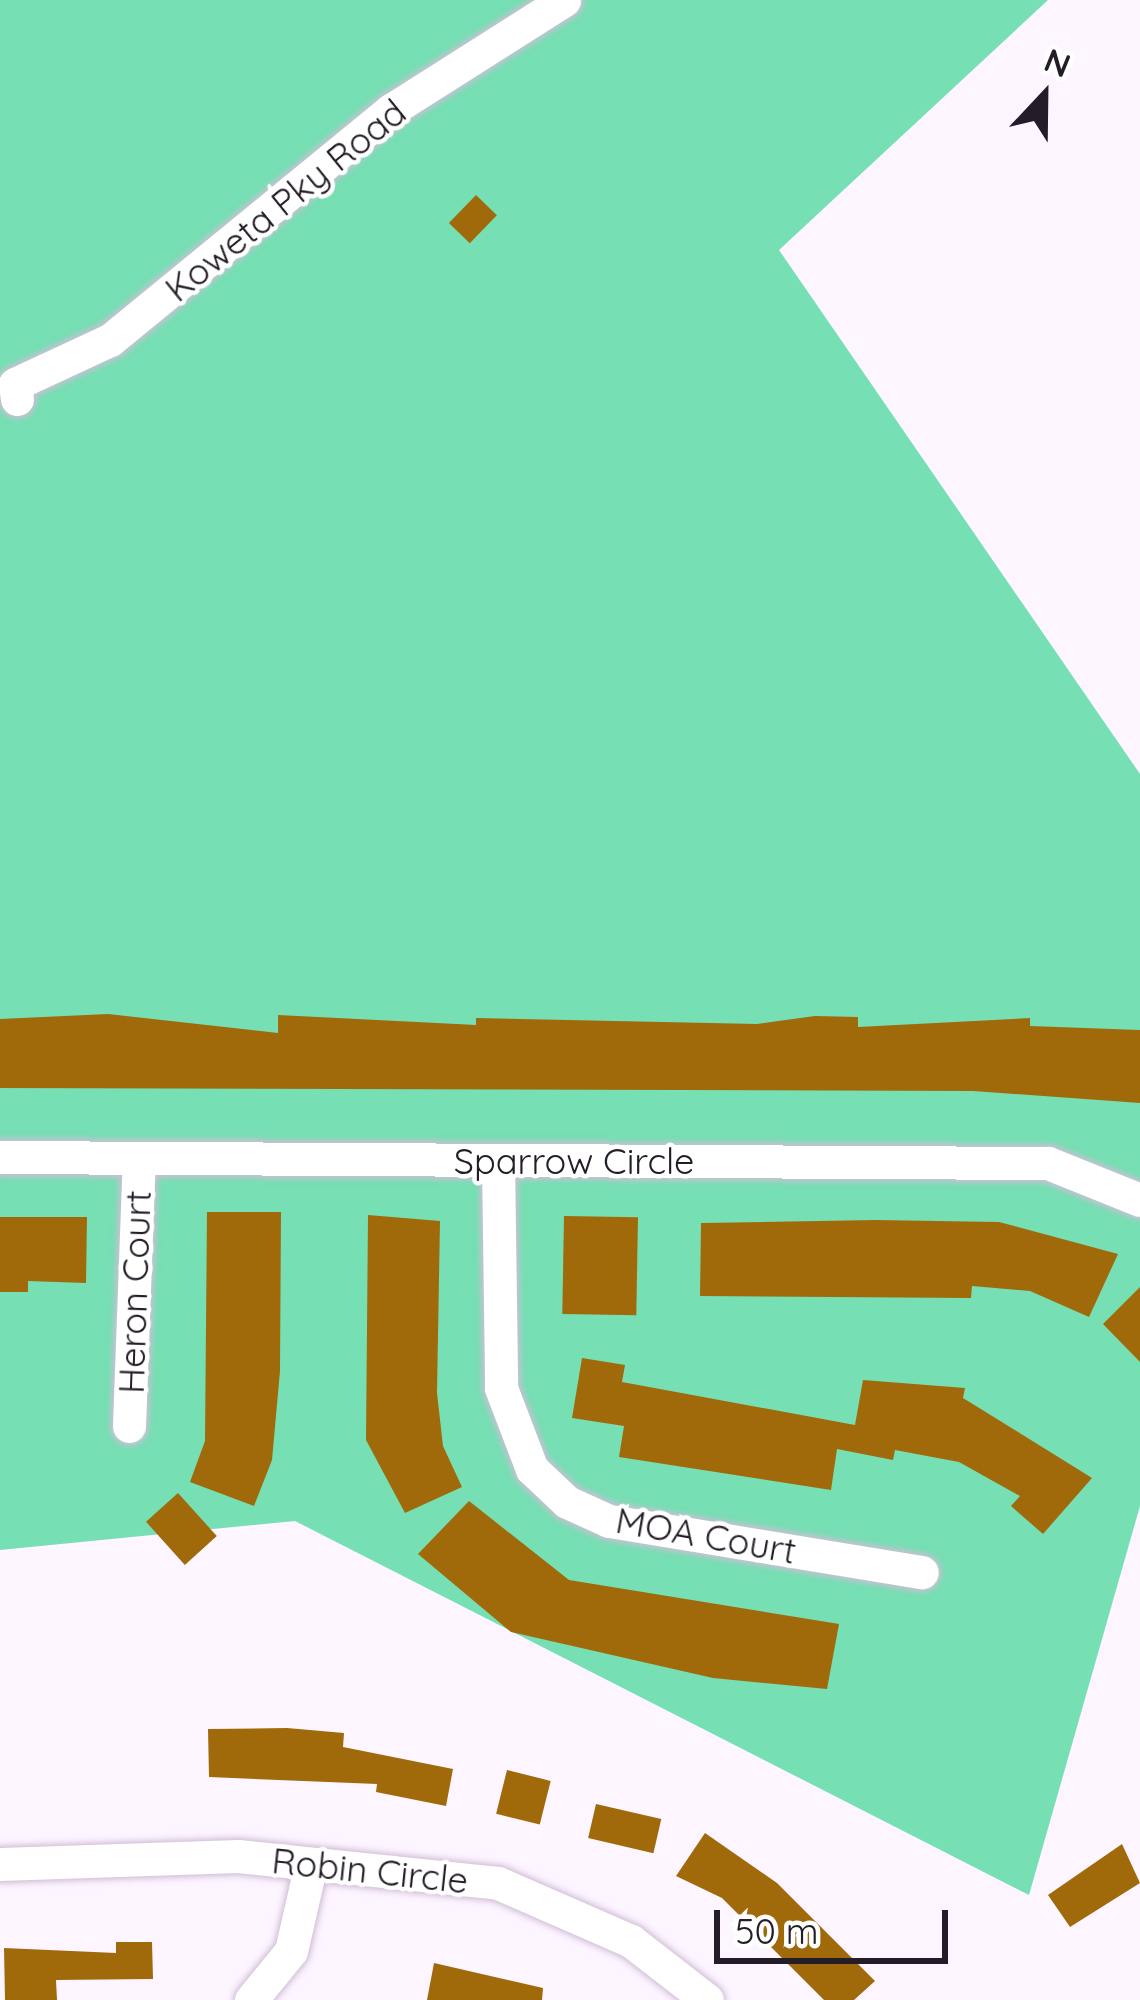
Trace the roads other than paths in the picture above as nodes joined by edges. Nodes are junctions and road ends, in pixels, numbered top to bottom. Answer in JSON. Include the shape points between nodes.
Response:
{"nodes":[{"id":1,"x":563,"y":0,"type":"edge"},
{"id":2,"x":17,"y":399,"type":"dead end"},
{"id":3,"x":0,"y":1157,"type":"edge"},
{"id":4,"x":140,"y":1158,"type":"junction"},
{"id":5,"x":498,"y":1160,"type":"junction"},
{"id":6,"x":1140,"y":1200,"type":"edge"},
{"id":7,"x":129,"y":1426,"type":"dead end"},
{"id":8,"x":922,"y":1572,"type":"dead end"},
{"id":9,"x":0,"y":1864,"type":"edge"},
{"id":10,"x":311,"y":1864,"type":"junction"},
{"id":11,"x":251,"y":2000,"type":"edge"},
{"id":12,"x":707,"y":2000,"type":"edge"}],
"edges":[{"from":1,"to":2,"type":"street","name":"Koweta Pky Road","via":[[391,110],[110,340],[15,384]]},
{"from":3,"to":4,"type":"street","name":"Sparrow Circle"},
{"from":4,"to":5,"type":"street","name":"Sparrow Circle"},
{"from":4,"to":7,"type":"street","name":"Heron Court"},
{"from":5,"to":6,"type":"street","name":"Sparrow Circle","via":[[1048,1163]]},
{"from":5,"to":8,"type":"street","name":"MOA Court","via":[[501,1388],[532,1468],[567,1502],[609,1521]]},
{"from":9,"to":10,"type":"street","name":"Robin Circle","via":[[238,1856]]},
{"from":10,"to":11,"type":"street","via":[[291,1951]]},
{"from":10,"to":12,"type":"street","name":"Robin Circle","via":[[498,1883],[631,1941]]}]}
